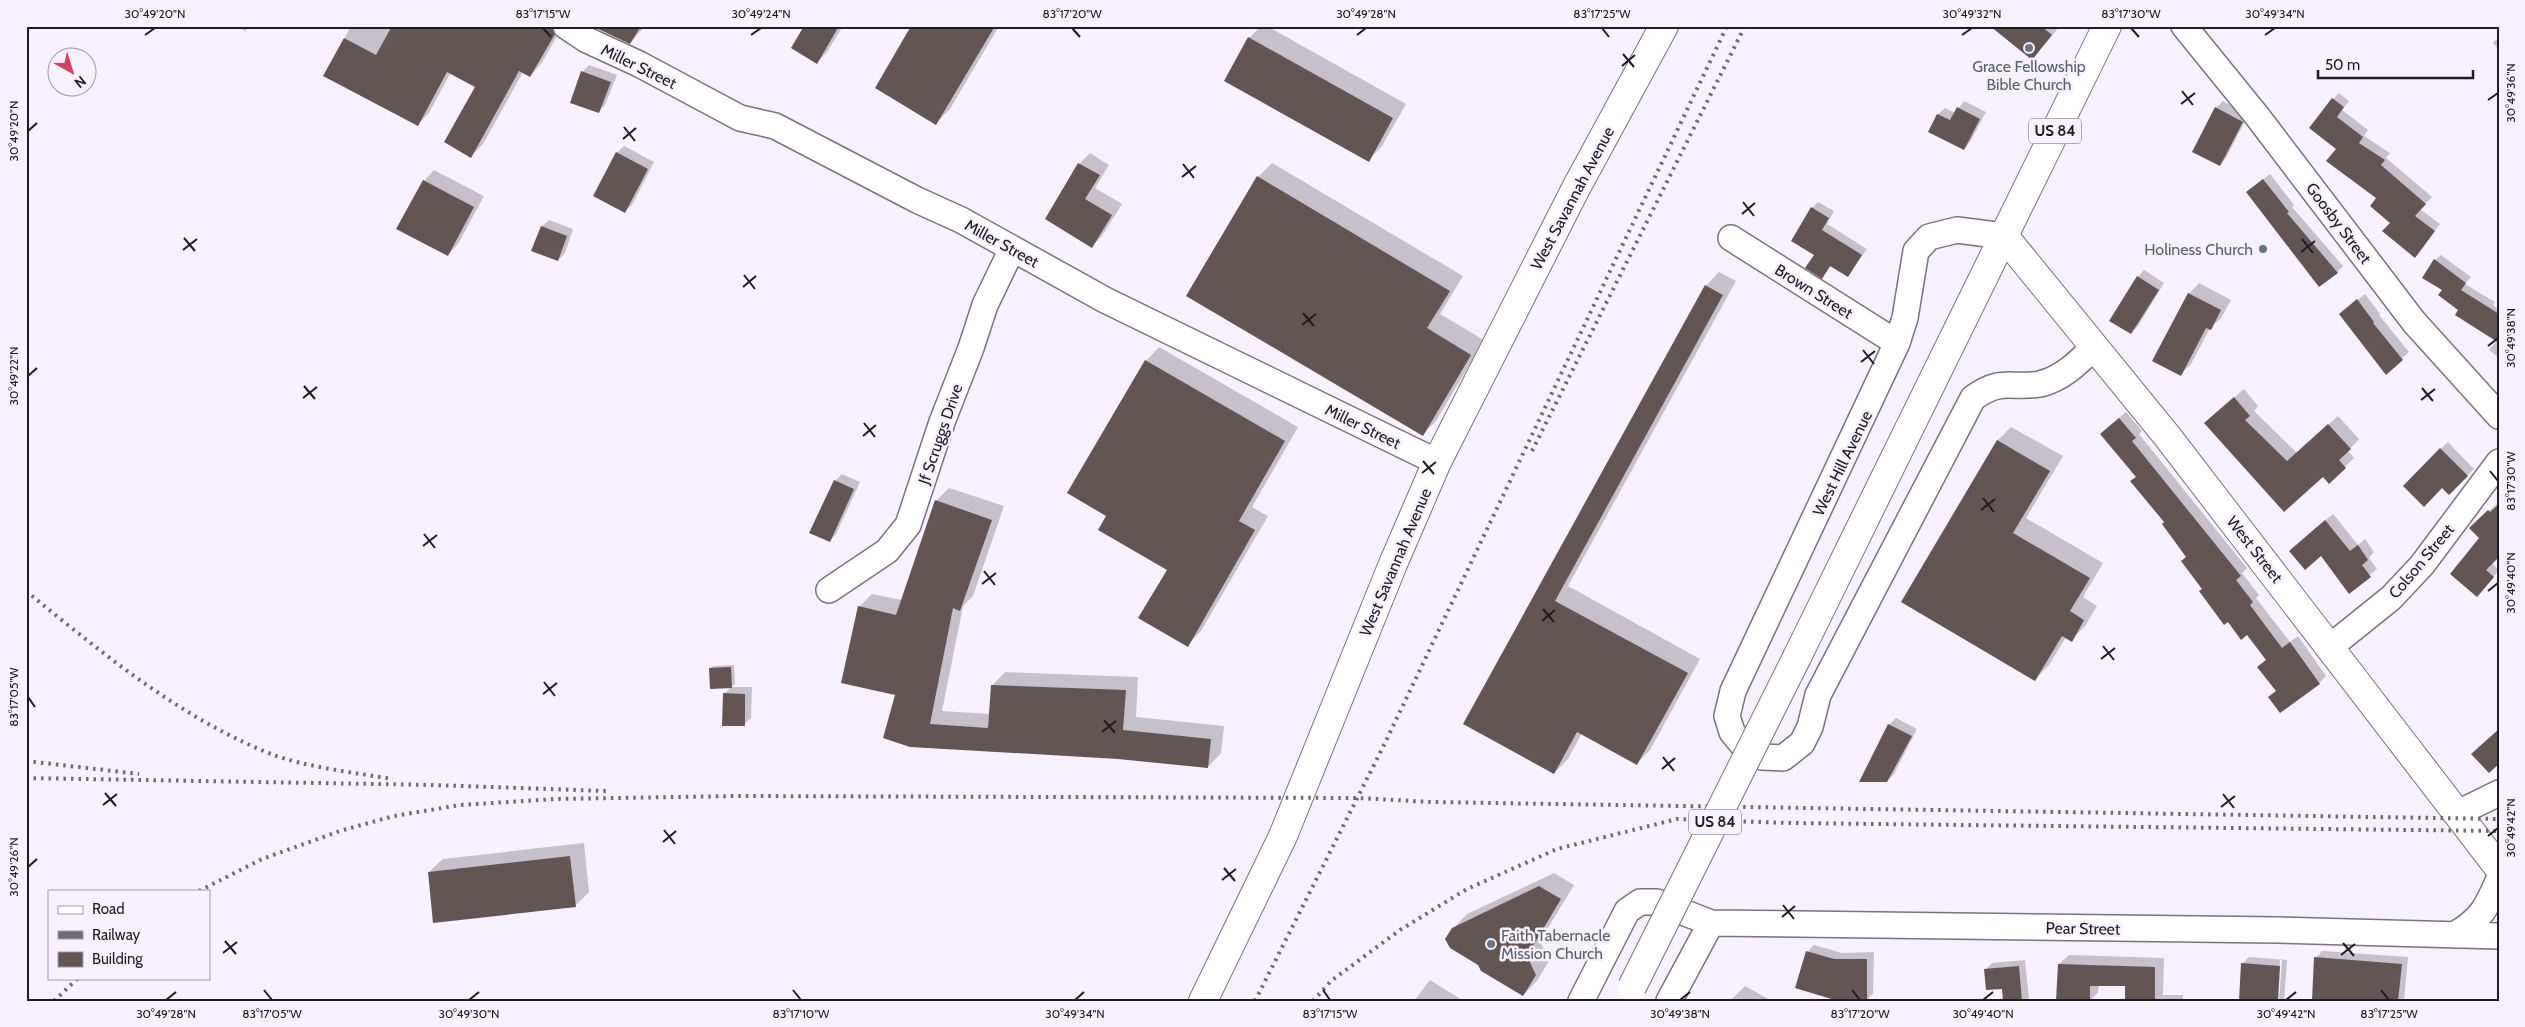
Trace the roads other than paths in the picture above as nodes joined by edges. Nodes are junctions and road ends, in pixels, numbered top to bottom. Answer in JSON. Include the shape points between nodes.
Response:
{"nodes":[{"id":1,"x":566,"y":26,"type":"edge"},
{"id":2,"x":1664,"y":26,"type":"edge"},
{"id":3,"x":2107,"y":26,"type":"edge"},
{"id":4,"x":2184,"y":26,"type":"edge"},
{"id":5,"x":2004,"y":236,"type":"junction"},
{"id":6,"x":1731,"y":238,"type":"dead end"},
{"id":7,"x":1012,"y":249,"type":"junction"},
{"id":8,"x":1897,"y":343,"type":"junction"},
{"id":9,"x":2094,"y":347,"type":"junction"},
{"id":10,"x":2499,"y":416,"type":"edge"},
{"id":11,"x":1437,"y":462,"type":"junction"},
{"id":12,"x":2499,"y":462,"type":"edge"},
{"id":13,"x":830,"y":590,"type":"dead end"},
{"id":14,"x":2330,"y":647,"type":"junction"},
{"id":15,"x":2499,"y":793,"type":"edge"},
{"id":16,"x":2458,"y":813,"type":"junction"},
{"id":17,"x":2499,"y":868,"type":"edge"},
{"id":18,"x":2499,"y":879,"type":"edge"},
{"id":19,"x":1711,"y":923,"type":"junction"},
{"id":20,"x":2454,"y":935,"type":"junction"},
{"id":21,"x":2499,"y":936,"type":"edge"},
{"id":22,"x":1628,"y":994,"type":"edge"},
{"id":23,"x":1203,"y":1001,"type":"edge"},
{"id":24,"x":1581,"y":1001,"type":"edge"},
{"id":25,"x":1670,"y":1001,"type":"edge"}],
"edges":[{"from":1,"to":7,"type":"street","name":"Miller Street","via":[[587,40],[740,118],[775,126]]},
{"from":2,"to":11,"type":"main road","name":"West Savannah Avenue","via":[[1576,188]]},
{"from":3,"to":5,"type":"main road","number":"US 84"},
{"from":4,"to":10,"type":"street","name":"Goosby Street","via":[[2414,322]]},
{"from":5,"to":8,"type":"street","name":"West Hill Avenue","via":[[1957,230],[1929,237],[1916,250],[1905,318]]},
{"from":5,"to":9,"type":"main road","name":"West Street"},
{"from":5,"to":22,"type":"main road","number":"US 84","bridge":true},
{"from":6,"to":8,"type":"street","name":"Brown Street"},
{"from":7,"to":11,"type":"street","name":"Miller Street","via":[[1105,300]]},
{"from":7,"to":13,"type":"street","name":"Jf Scruggs Drive","via":[[985,305],[908,525],[886,551]]},
{"from":8,"to":9,"type":"street","name":"West Hill Avenue","via":[[1733,691],[1727,716],[1732,732],[1742,744],[1762,757],[1783,758],[1802,743],[1810,728],[1818,695],[1973,398],[1988,387],[2039,384],[2053,379],[2074,366]]},
{"from":9,"to":14,"type":"main road","name":"West Street"},
{"from":11,"to":23,"type":"main road","name":"West Savannah Avenue","via":[[1284,836]]},
{"from":12,"to":14,"type":"street","name":"Colson Street","via":[[2422,565],[2391,598]]},
{"from":14,"to":16,"type":"main road","name":"West Street"},
{"from":15,"to":16,"type":"street"},
{"from":16,"to":17,"type":"main road","name":"West Street"},
{"from":18,"to":20,"type":"street","via":[[2483,913],[2474,924]]},
{"from":19,"to":20,"type":"street","name":"Pear Street"},
{"from":19,"to":24,"type":"street","via":[[1657,902],[1640,902],[1627,911]]},
{"from":19,"to":25,"type":"street"},
{"from":20,"to":21,"type":"street","name":"Pear Street"}]}
